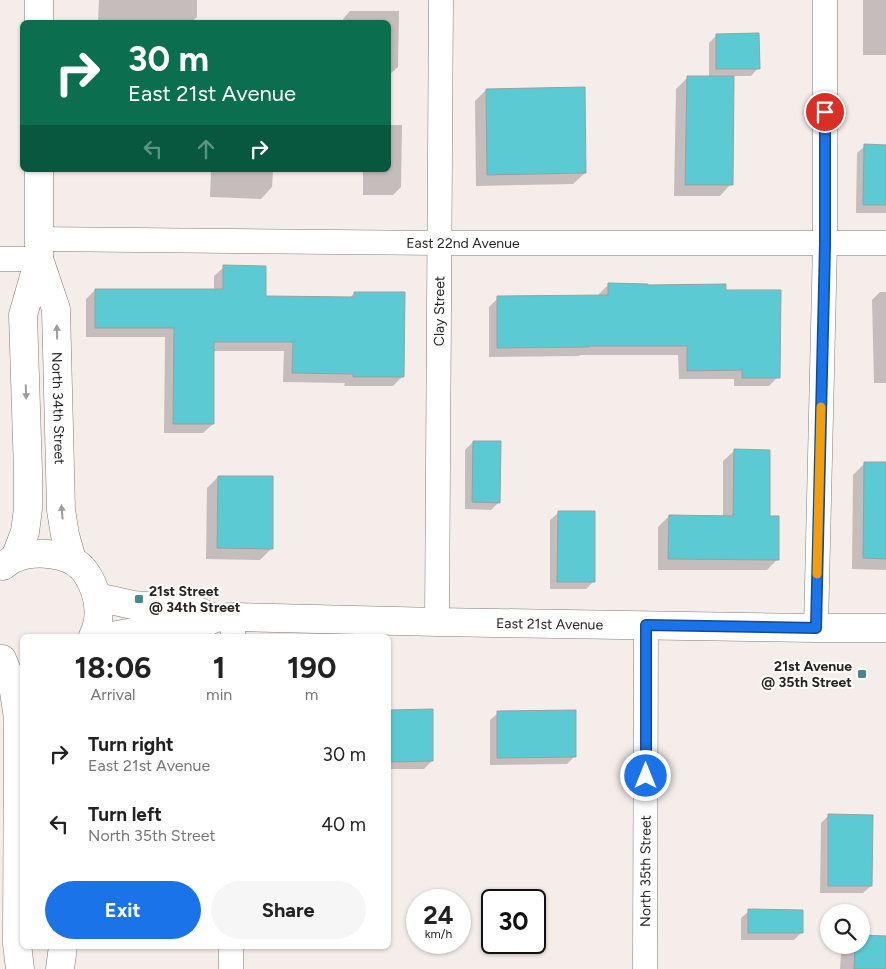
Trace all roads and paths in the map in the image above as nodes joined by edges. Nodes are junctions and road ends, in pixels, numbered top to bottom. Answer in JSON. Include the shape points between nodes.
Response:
{"nodes":[{"id":1,"x":40,"y":0,"type":"edge"},
{"id":2,"x":441,"y":0,"type":"edge"},
{"id":3,"x":826,"y":0,"type":"edge"},
{"id":4,"x":39,"y":20,"type":"edge"},
{"id":5,"x":39,"y":172,"type":"edge"},
{"id":6,"x":439,"y":243,"type":"junction"},
{"id":7,"x":886,"y":243,"type":"edge"},
{"id":8,"x":825,"y":244,"type":"junction"},
{"id":9,"x":39,"y":249,"type":"junction"},
{"id":10,"x":0,"y":259,"type":"edge"},
{"id":11,"x":72,"y":560,"type":"junction"},
{"id":12,"x":8,"y":563,"type":"edge"},
{"id":13,"x":97,"y":597,"type":"junction"},
{"id":14,"x":437,"y":622,"type":"junction"},
{"id":15,"x":226,"y":624,"type":"edge"},
{"id":16,"x":646,"y":625,"type":"junction"},
{"id":17,"x":816,"y":628,"type":"junction"},
{"id":18,"x":886,"y":628,"type":"edge"},
{"id":19,"x":94,"y":634,"type":"edge"},
{"id":20,"x":123,"y":634,"type":"edge"},
{"id":21,"x":8,"y":661,"type":"edge"},
{"id":22,"x":63,"y":949,"type":"edge"},
{"id":23,"x":232,"y":949,"type":"edge"},
{"id":24,"x":20,"y":969,"type":"edge"},
{"id":25,"x":60,"y":969,"type":"edge"},
{"id":26,"x":231,"y":969,"type":"edge"},
{"id":27,"x":645,"y":969,"type":"edge"}],
"edges":[{"from":1,"to":4,"type":"street"},
{"from":2,"to":6,"type":"street","name":"Clay Street"},
{"from":3,"to":8,"type":"street"},
{"from":5,"to":9,"type":"street","name":"North 34th Street"},
{"from":6,"to":8,"type":"street","name":"East 22nd Avenue"},
{"from":6,"to":9,"type":"street","name":"East 22nd Avenue"},
{"from":6,"to":14,"type":"street","name":"Clay Street"},
{"from":7,"to":8,"type":"street","name":"East 22nd Avenue"},
{"from":8,"to":17,"type":"street"},
{"from":9,"to":10,"type":"street","name":"East 22nd Avenue"},
{"from":11,"to":9,"type":"street","name":"North 34th Street","one_way":true,"via":[[62,510],[56,309]]},
{"from":9,"to":12,"type":"street","name":"North 34th Street","one_way":true,"via":[[23,315],[28,510],[25,532]]},
{"from":11,"to":12,"type":"street","via":[[27,554]]},
{"from":11,"to":13,"type":"street","via":[[91,581]]},
{"from":13,"to":15,"type":"street","name":"East 21st Avenue","via":[[133,605],[195,610]]},
{"from":13,"to":19,"type":"street","via":[[98,621]]},
{"from":14,"to":15,"type":"street","name":"East 21st Avenue"},
{"from":14,"to":16,"type":"street","name":"East 21st Avenue"},
{"from":15,"to":20,"type":"street","name":"East 21st Avenue"},
{"from":16,"to":17,"type":"street","name":"East 21st Avenue"},
{"from":16,"to":27,"type":"street","name":"North 35th Street"},
{"from":17,"to":18,"type":"street","name":"East 21st Avenue"},
{"from":21,"to":24,"type":"street","via":[[18,718],[17,944]]},
{"from":22,"to":25,"type":"street"},
{"from":23,"to":26,"type":"street"}]}
